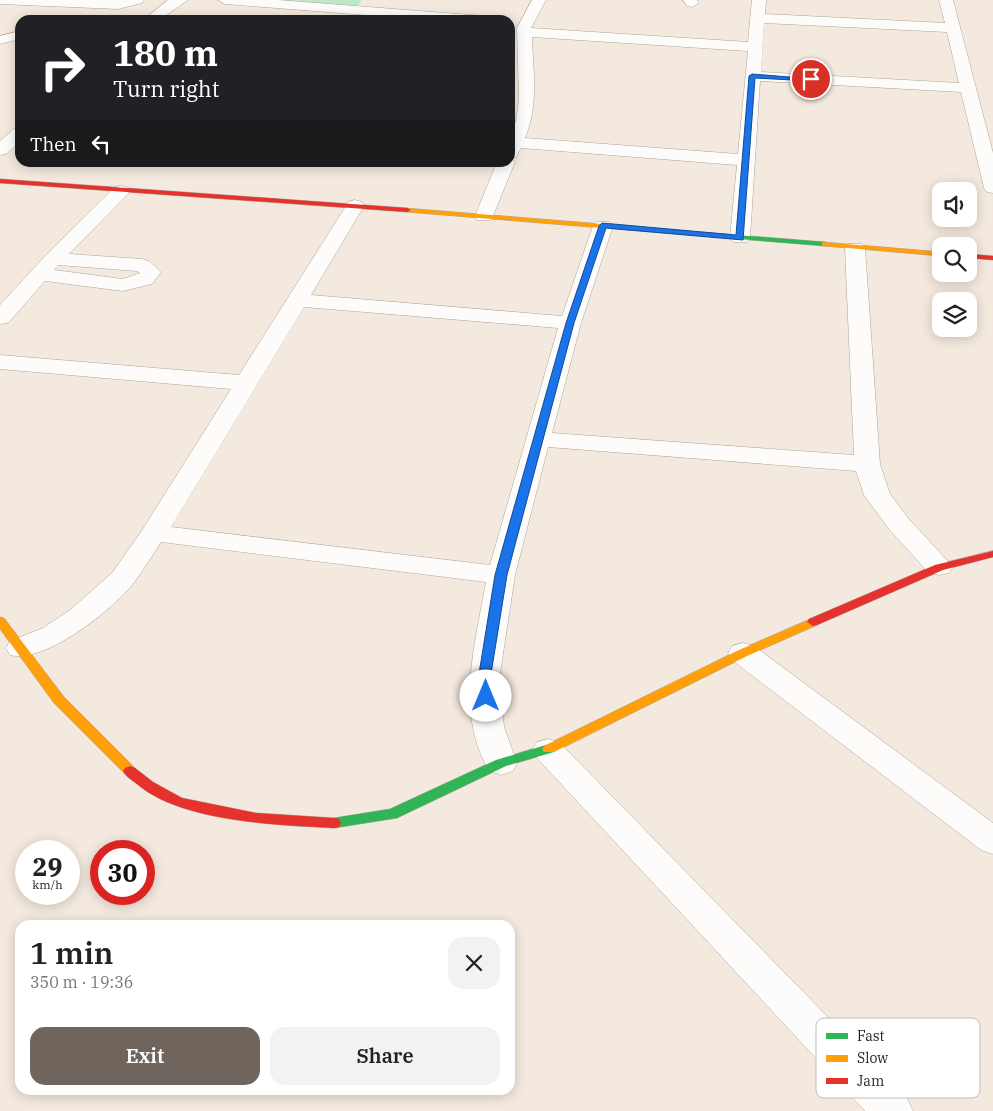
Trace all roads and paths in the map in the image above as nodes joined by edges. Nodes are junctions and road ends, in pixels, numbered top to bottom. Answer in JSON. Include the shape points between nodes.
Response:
{"nodes":[{"id":1,"x":0,"y":0,"type":"edge"},
{"id":2,"x":137,"y":0,"type":"edge"},
{"id":3,"x":181,"y":0,"type":"edge"},
{"id":4,"x":225,"y":0,"type":"edge"},
{"id":5,"x":540,"y":0,"type":"edge"},
{"id":6,"x":759,"y":0,"type":"edge"},
{"id":7,"x":946,"y":0,"type":"edge"},
{"id":8,"x":349,"y":10,"type":"edge"},
{"id":9,"x":156,"y":15,"type":"edge"},
{"id":10,"x":416,"y":15,"type":"edge"},
{"id":11,"x":757,"y":18,"type":"junction"},
{"id":12,"x":515,"y":24,"type":"edge"},
{"id":13,"x":525,"y":27,"type":"junction"},
{"id":14,"x":954,"y":28,"type":"junction"},
{"id":15,"x":15,"y":36,"type":"edge"},
{"id":16,"x":0,"y":40,"type":"edge"},
{"id":17,"x":754,"y":47,"type":"junction"},
{"id":18,"x":752,"y":76,"type":"junction"},
{"id":19,"x":968,"y":88,"type":"junction"},
{"id":20,"x":975,"y":115,"type":"junction"},
{"id":21,"x":993,"y":116,"type":"edge"},
{"id":22,"x":15,"y":137,"type":"edge"},
{"id":23,"x":515,"y":142,"type":"edge"},
{"id":24,"x":515,"y":149,"type":"edge"},
{"id":25,"x":0,"y":150,"type":"edge"},
{"id":26,"x":746,"y":160,"type":"junction"},
{"id":27,"x":504,"y":167,"type":"edge"},
{"id":28,"x":0,"y":181,"type":"edge"},
{"id":29,"x":993,"y":188,"type":"edge"},
{"id":30,"x":121,"y":191,"type":"junction"},
{"id":31,"x":355,"y":206,"type":"junction"},
{"id":32,"x":484,"y":216,"type":"junction"},
{"id":33,"x":602,"y":226,"type":"junction"},
{"id":34,"x":740,"y":238,"type":"junction"},
{"id":35,"x":855,"y":248,"type":"junction"},
{"id":36,"x":932,"y":253,"type":"edge"},
{"id":37,"x":977,"y":257,"type":"edge"},
{"id":38,"x":993,"y":258,"type":"edge"},
{"id":39,"x":296,"y":300,"type":"junction"},
{"id":40,"x":0,"y":318,"type":"edge"},
{"id":41,"x":570,"y":323,"type":"junction"},
{"id":42,"x":0,"y":362,"type":"edge"},
{"id":43,"x":246,"y":383,"type":"junction"},
{"id":44,"x":538,"y":439,"type":"junction"},
{"id":45,"x":866,"y":464,"type":"junction"},
{"id":46,"x":154,"y":533,"type":"junction"},
{"id":47,"x":993,"y":554,"type":"edge"},
{"id":48,"x":939,"y":567,"type":"junction"},
{"id":49,"x":501,"y":575,"type":"junction"},
{"id":50,"x":0,"y":621,"type":"edge"},
{"id":51,"x":21,"y":648,"type":"junction"},
{"id":52,"x":743,"y":654,"type":"junction"},
{"id":53,"x":548,"y":750,"type":"junction"},
{"id":54,"x":501,"y":763,"type":"junction"},
{"id":55,"x":991,"y":837,"type":"edge"},
{"id":56,"x":816,"y":1037,"type":"edge"},
{"id":57,"x":873,"y":1098,"type":"edge"},
{"id":58,"x":882,"y":1108,"type":"edge"}],
"edges":[{"from":1,"to":2,"type":"street","via":[[118,5]]},
{"from":3,"to":9,"type":"street"},
{"from":4,"to":8,"type":"street"},
{"from":5,"to":13,"type":"street"},
{"from":6,"to":11,"type":"street"},
{"from":7,"to":14,"type":"street"},
{"from":8,"to":10,"type":"street"},
{"from":11,"to":14,"type":"street"},
{"from":11,"to":17,"type":"street"},
{"from":12,"to":13,"type":"street"},
{"from":13,"to":17,"type":"street"},
{"from":13,"to":23,"type":"street","via":[[527,100],[524,121]]},
{"from":14,"to":19,"type":"street"},
{"from":15,"to":16,"type":"street"},
{"from":17,"to":18,"type":"street"},
{"from":18,"to":19,"type":"street"},
{"from":18,"to":26,"type":"street"},
{"from":19,"to":20,"type":"street"},
{"from":20,"to":21,"type":"street"},
{"from":20,"to":29,"type":"street"},
{"from":22,"to":25,"type":"street"},
{"from":24,"to":26,"type":"street"},
{"from":26,"to":34,"type":"street"},
{"from":27,"to":32,"type":"street"},
{"from":28,"to":30,"type":"street"},
{"from":30,"to":31,"type":"street"},
{"from":30,"to":40,"type":"street","via":[[46,266]]},
{"from":31,"to":32,"type":"street"},
{"from":31,"to":39,"type":"street"},
{"from":32,"to":33,"type":"street"},
{"from":33,"to":34,"type":"street"},
{"from":33,"to":41,"type":"street"},
{"from":34,"to":35,"type":"street"},
{"from":35,"to":36,"type":"street"},
{"from":35,"to":45,"type":"street"},
{"from":37,"to":38,"type":"street"},
{"from":39,"to":41,"type":"street"},
{"from":39,"to":43,"type":"street"},
{"from":41,"to":44,"type":"street"},
{"from":42,"to":43,"type":"street"},
{"from":43,"to":46,"type":"street"},
{"from":44,"to":45,"type":"street"},
{"from":44,"to":49,"type":"street"},
{"from":45,"to":48,"type":"street","via":[[877,495]]},
{"from":46,"to":49,"type":"street"},
{"from":46,"to":51,"type":"street","via":[[122,579],[80,616],[53,634]]},
{"from":47,"to":48,"type":"street"},
{"from":48,"to":52,"type":"street"},
{"from":49,"to":54,"type":"street","via":[[484,680],[488,727]]},
{"from":50,"to":51,"type":"street"},
{"from":51,"to":54,"type":"street","via":[[59,700],[125,768],[148,786],[179,802],[256,818],[336,824],[392,814]]},
{"from":52,"to":53,"type":"street"},
{"from":52,"to":55,"type":"street"},
{"from":53,"to":54,"type":"street"},
{"from":53,"to":56,"type":"street"},
{"from":57,"to":58,"type":"street"}]}
